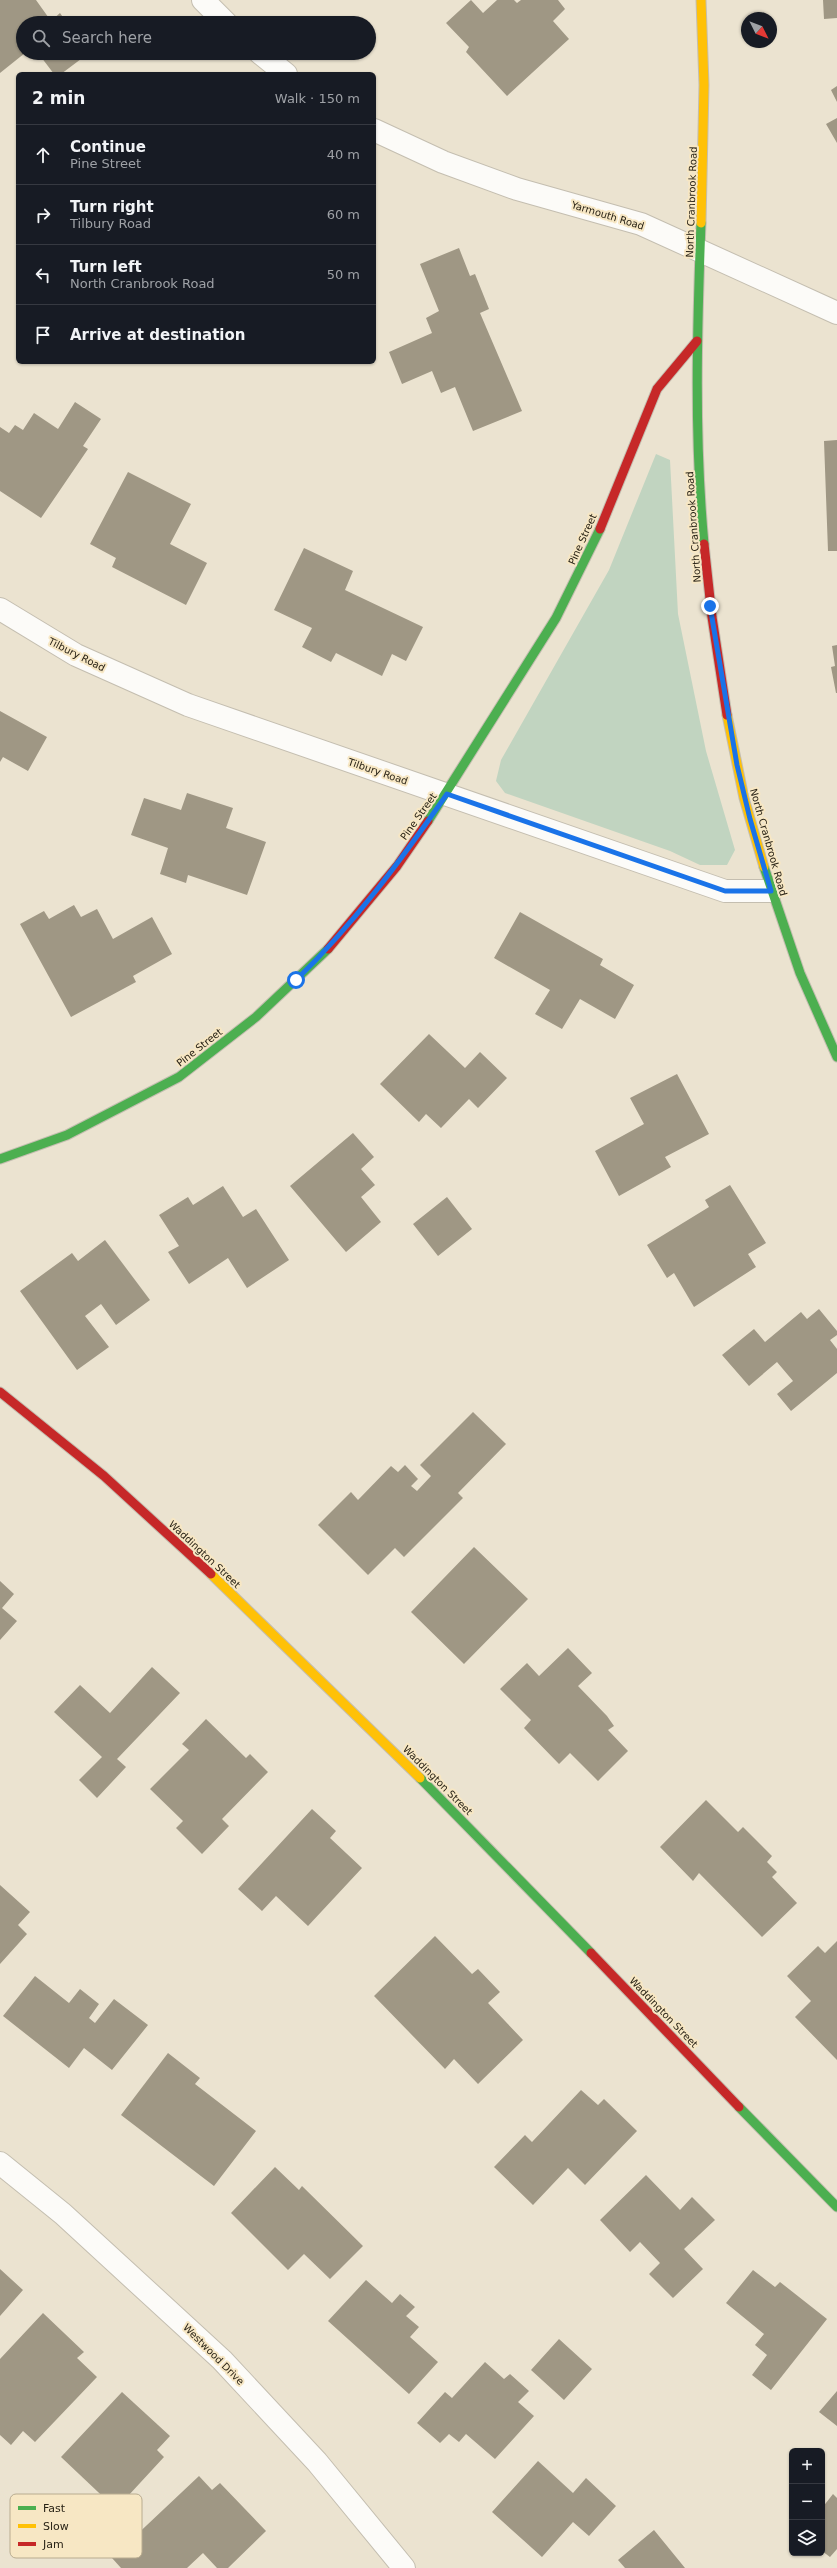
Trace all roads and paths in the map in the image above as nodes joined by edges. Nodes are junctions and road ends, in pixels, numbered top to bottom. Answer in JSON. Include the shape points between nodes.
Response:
{"nodes":[{"id":1,"x":203,"y":0,"type":"edge"},
{"id":2,"x":701,"y":0,"type":"edge"},
{"id":3,"x":219,"y":16,"type":"edge"},
{"id":4,"x":269,"y":60,"type":"edge"},
{"id":5,"x":284,"y":72,"type":"edge"},
{"id":6,"x":376,"y":131,"type":"edge"},
{"id":7,"x":700,"y":250,"type":"junction"},
{"id":8,"x":837,"y":313,"type":"edge"},
{"id":9,"x":697,"y":340,"type":"junction"},
{"id":10,"x":0,"y":608,"type":"edge"},
{"id":11,"x":447,"y":794,"type":"junction"},
{"id":12,"x":771,"y":891,"type":"junction"},
{"id":13,"x":837,"y":1057,"type":"edge"},
{"id":14,"x":0,"y":1159,"type":"edge"},
{"id":15,"x":0,"y":1392,"type":"edge"},
{"id":16,"x":0,"y":2163,"type":"edge"},
{"id":17,"x":837,"y":2207,"type":"edge"},
{"id":18,"x":404,"y":2568,"type":"edge"}],
"edges":[{"from":1,"to":3,"type":"street"},
{"from":2,"to":7,"type":"street","name":"North Cranbrook Road","via":[[704,108]]},
{"from":4,"to":5,"type":"street"},
{"from":6,"to":7,"type":"street","name":"Yarmouth Road","via":[[443,162],[517,189],[641,224]]},
{"from":7,"to":8,"type":"street","name":"Yarmouth Road"},
{"from":7,"to":9,"type":"street","name":"North Cranbrook Road"},
{"from":9,"to":11,"type":"street","name":"Pine Street","via":[[657,389],[592,547],[560,610]]},
{"from":9,"to":12,"type":"street","name":"North Cranbrook Road","via":[[702,520],[710,606],[737,765]]},
{"from":10,"to":11,"type":"street","name":"Tilbury Road","via":[[76,655],[188,705]]},
{"from":11,"to":12,"type":"street","name":"Tilbury Road","via":[[725,891]]},
{"from":11,"to":14,"type":"street","name":"Pine Street","via":[[397,866],[324,953],[256,1017],[179,1077],[67,1135]]},
{"from":12,"to":13,"type":"street","name":"North Cranbrook Road","via":[[805,984]]},
{"from":15,"to":17,"type":"street","name":"Waddington Street","via":[[117,1488],[354,1711],[508,1866]]},
{"from":16,"to":18,"type":"street","name":"Westwood Drive","via":[[63,2214],[222,2360],[317,2462]]}]}
